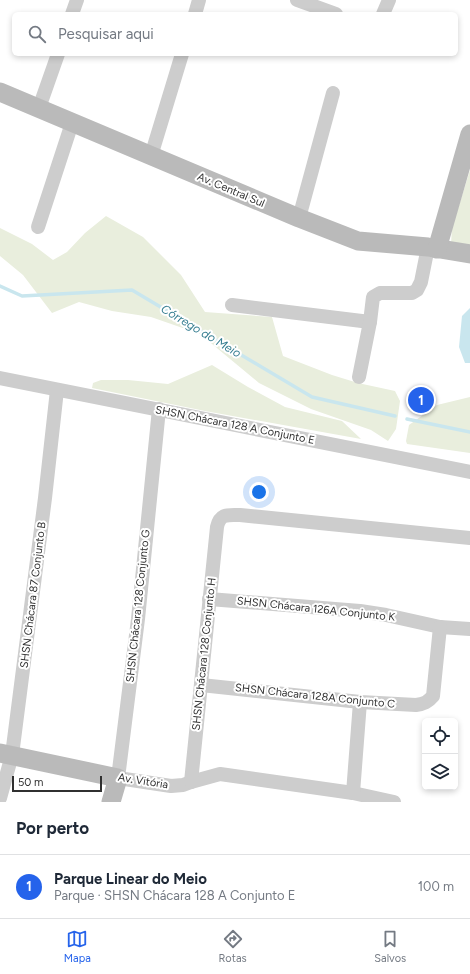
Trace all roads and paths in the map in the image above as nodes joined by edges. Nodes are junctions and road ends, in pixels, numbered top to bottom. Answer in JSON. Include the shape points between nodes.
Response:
{"nodes":[{"id":1,"x":77,"y":0,"type":"edge"},
{"id":2,"x":199,"y":0,"type":"edge"},
{"id":3,"x":297,"y":0,"type":"edge"},
{"id":4,"x":388,"y":0,"type":"edge"},
{"id":5,"x":73,"y":12,"type":"edge"},
{"id":6,"x":196,"y":12,"type":"edge"},
{"id":7,"x":330,"y":12,"type":"edge"},
{"id":8,"x":384,"y":12,"type":"edge"},
{"id":9,"x":57,"y":56,"type":"edge"},
{"id":10,"x":181,"y":56,"type":"edge"},
{"id":11,"x":0,"y":92,"type":"edge"},
{"id":12,"x":332,"y":93,"type":"dead end"},
{"id":13,"x":39,"y":108,"type":"junction"},
{"id":14,"x":72,"y":123,"type":"junction"},
{"id":15,"x":470,"y":134,"type":"edge"},
{"id":16,"x":151,"y":156,"type":"junction"},
{"id":17,"x":299,"y":218,"type":"junction"},
{"id":18,"x":38,"y":228,"type":"dead end"},
{"id":19,"x":432,"y":248,"type":"junction"},
{"id":20,"x":470,"y":254,"type":"edge"},
{"id":21,"x":232,"y":305,"type":"dead end"},
{"id":22,"x":370,"y":322,"type":"junction"},
{"id":23,"x":359,"y":377,"type":"dead end"},
{"id":24,"x":0,"y":378,"type":"edge"},
{"id":25,"x":57,"y":390,"type":"junction"},
{"id":26,"x":159,"y":409,"type":"junction"},
{"id":27,"x":470,"y":472,"type":"edge"},
{"id":28,"x":470,"y":538,"type":"edge"},
{"id":29,"x":209,"y":599,"type":"junction"},
{"id":30,"x":440,"y":627,"type":"junction"},
{"id":31,"x":470,"y":629,"type":"edge"},
{"id":32,"x":202,"y":685,"type":"junction"},
{"id":33,"x":360,"y":702,"type":"junction"},
{"id":34,"x":6,"y":754,"type":"edge"},
{"id":35,"x":118,"y":778,"type":"junction"},
{"id":36,"x":191,"y":782,"type":"junction"},
{"id":37,"x":353,"y":793,"type":"junction"},
{"id":38,"x":0,"y":798,"type":"edge"},
{"id":39,"x":111,"y":802,"type":"edge"},
{"id":40,"x":394,"y":802,"type":"edge"}],
"edges":[{"from":1,"to":5,"type":"street"},
{"from":2,"to":6,"type":"street"},
{"from":3,"to":7,"type":"street"},
{"from":4,"to":8,"type":"street"},
{"from":9,"to":13,"type":"street"},
{"from":10,"to":16,"type":"street"},
{"from":11,"to":13,"type":"street","name":"Av. Central Sul"},
{"from":12,"to":17,"type":"street"},
{"from":13,"to":14,"type":"street","name":"Av. Central Sul"},
{"from":14,"to":16,"type":"street","name":"Av. Central Sul"},
{"from":14,"to":18,"type":"street"},
{"from":15,"to":19,"type":"street"},
{"from":16,"to":17,"type":"street","name":"Av. Central Sul"},
{"from":17,"to":19,"type":"street","name":"Av. Central Sul","via":[[358,241]]},
{"from":19,"to":20,"type":"street","name":"Av. Central Sul"},
{"from":19,"to":22,"type":"street","via":[[417,290],[412,293],[376,294],[373,297]]},
{"from":21,"to":22,"type":"street"},
{"from":22,"to":23,"type":"street"},
{"from":24,"to":25,"type":"street","name":"SHSN Chácara 128 A Conjunto E"},
{"from":25,"to":26,"type":"street","name":"SHSN Chácara 128 A Conjunto E"},
{"from":25,"to":34,"type":"street","name":"SHSN Chácara 87 Conjunto B","via":[[46,498]]},
{"from":26,"to":27,"type":"street","name":"SHSN Chácara 128 A Conjunto E"},
{"from":26,"to":35,"type":"street","name":"SHSN Chácara 128 Conjunto G","via":[[138,619]]},
{"from":28,"to":29,"type":"street","name":"SHSN Chácara 128 Conjunto H","via":[[228,515],[222,517],[217,527]]},
{"from":29,"to":30,"type":"street","name":"SHSN Chácara 126A Conjunto K","via":[[386,614]]},
{"from":29,"to":32,"type":"street","name":"SHSN Chácara 128 Conjunto H"},
{"from":30,"to":31,"type":"street","name":"SHSN Chácara 126A Conjunto K"},
{"from":30,"to":33,"type":"street","name":"SHSN Chácara 128A Conjunto C","via":[[433,696],[428,702],[416,705]]},
{"from":32,"to":33,"type":"street","name":"SHSN Chácara 128A Conjunto C"},
{"from":32,"to":36,"type":"street","name":"SHSN Chácara 128 Conjunto H"},
{"from":33,"to":37,"type":"street"},
{"from":34,"to":35,"type":"street","name":"Av. Vitória"},
{"from":34,"to":38,"type":"street","name":"SHSN Chácara 87 Conjunto B"},
{"from":35,"to":36,"type":"street","name":"Av. Vitória","via":[[171,786]]},
{"from":35,"to":39,"type":"street","name":"SHSN Chácara 128 Conjunto G"},
{"from":36,"to":37,"type":"street","name":"Av. Vitória","via":[[220,774]]},
{"from":37,"to":40,"type":"street","name":"Av. Vitória"}]}
